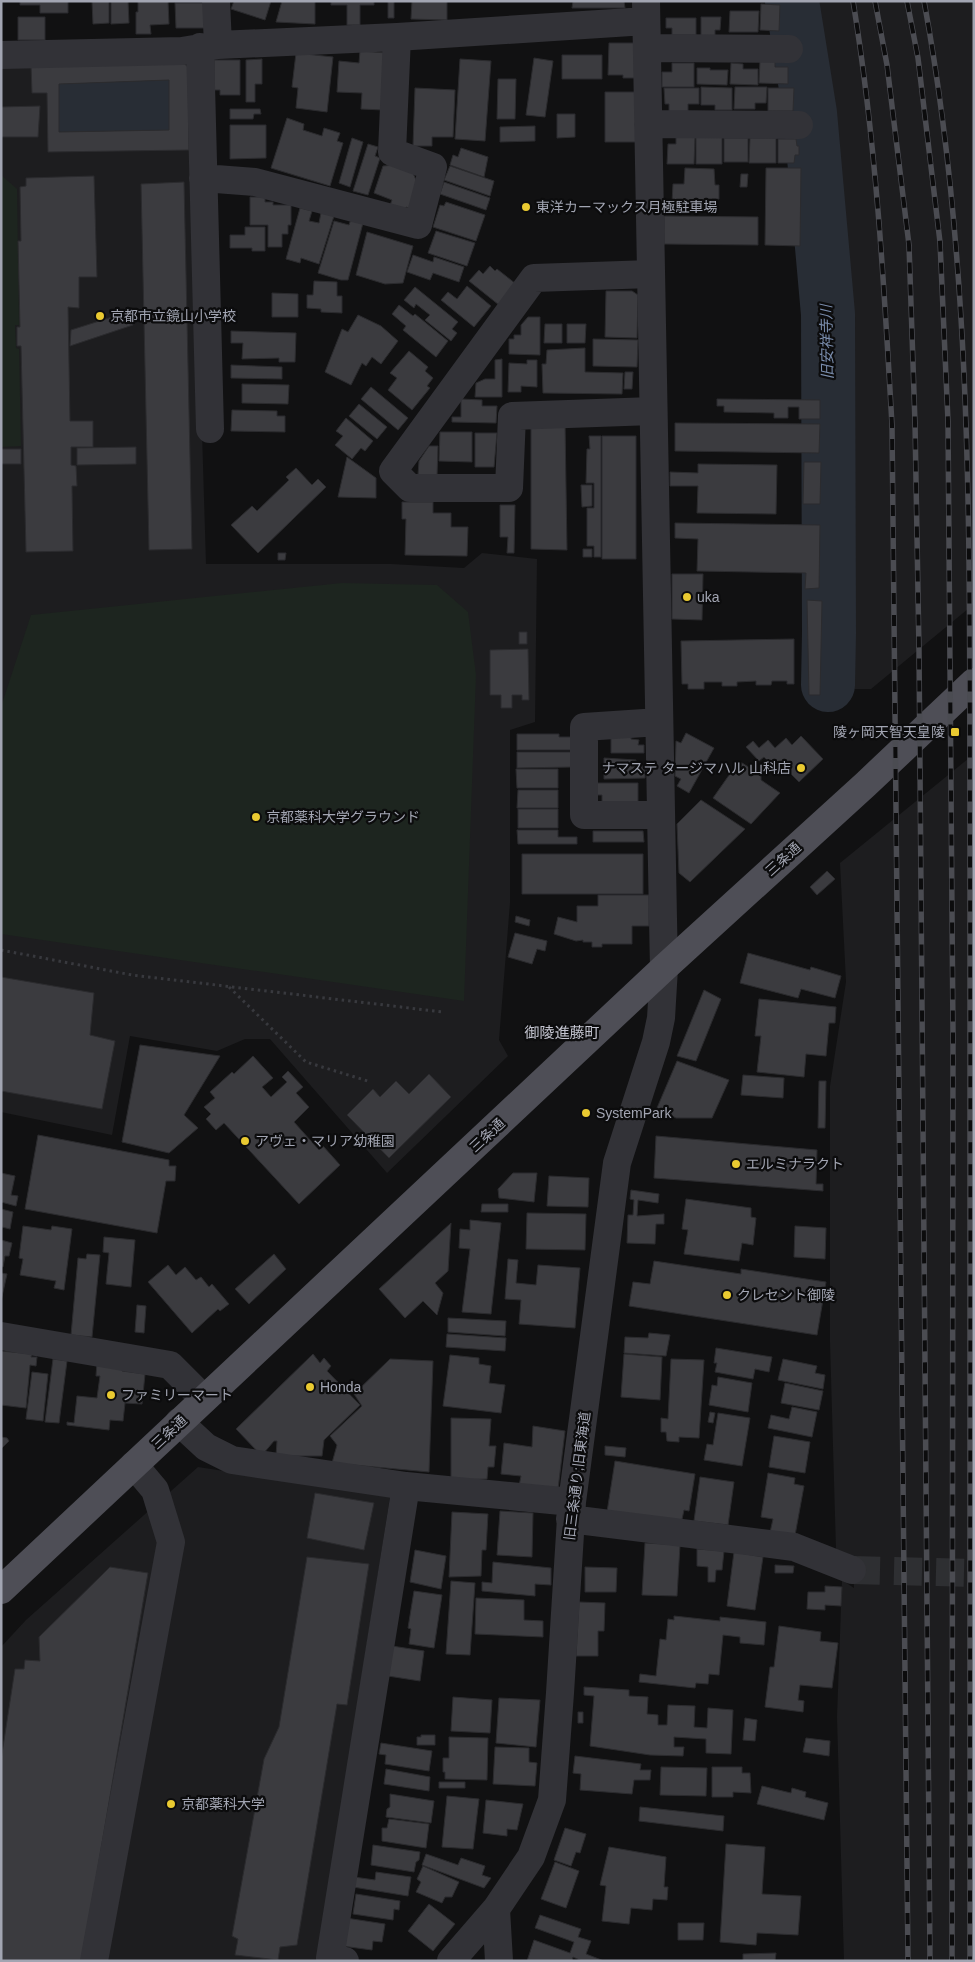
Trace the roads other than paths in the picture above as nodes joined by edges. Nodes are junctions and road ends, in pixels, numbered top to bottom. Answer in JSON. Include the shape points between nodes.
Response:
{"nodes":[{"id":1,"x":216,"y":1,"type":"edge"},
{"id":2,"x":646,"y":11,"type":"edge"},
{"id":3,"x":397,"y":37,"type":"junction"},
{"id":4,"x":209,"y":46,"type":"junction"},
{"id":5,"x":647,"y":48,"type":"junction"},
{"id":6,"x":789,"y":49,"type":"dead end"},
{"id":7,"x":1,"y":55,"type":"edge"},
{"id":8,"x":648,"y":124,"type":"junction"},
{"id":9,"x":799,"y":125,"type":"dead end"},
{"id":10,"x":203,"y":178,"type":"junction"},
{"id":11,"x":651,"y":274,"type":"junction"},
{"id":12,"x":653,"y":411,"type":"junction"},
{"id":13,"x":210,"y":429,"type":"dead end"},
{"id":14,"x":974,"y":682,"type":"edge"},
{"id":15,"x":659,"y":722,"type":"junction"},
{"id":16,"x":661,"y":816,"type":"junction"},
{"id":17,"x":664,"y":968,"type":"junction"},
{"id":18,"x":1,"y":1336,"type":"edge"},
{"id":19,"x":204,"y":1399,"type":"junction"},
{"id":20,"x":179,"y":1422,"type":"junction"},
{"id":21,"x":134,"y":1465,"type":"junction"},
{"id":22,"x":406,"y":1486,"type":"junction"},
{"id":23,"x":571,"y":1511,"type":"junction"},
{"id":24,"x":852,"y":1570,"type":"tunnel mouth"},
{"id":25,"x":1,"y":1590,"type":"edge"},
{"id":26,"x":496,"y":1909,"type":"junction"},
{"id":27,"x":94,"y":1961,"type":"edge"},
{"id":28,"x":345,"y":1961,"type":"edge"},
{"id":29,"x":451,"y":1961,"type":"edge"},
{"id":30,"x":498,"y":1961,"type":"edge"}],
"edges":[{"from":1,"to":4,"type":"street"},
{"from":2,"to":3,"type":"street"},
{"from":2,"to":5,"type":"street","name":"旧三条通り;旧東海道"},
{"from":3,"to":4,"type":"street"},
{"from":3,"to":10,"type":"street","via":[[392,152],[433,167],[418,225],[255,182]]},
{"from":4,"to":7,"type":"street","via":[[182,51]]},
{"from":4,"to":10,"type":"street"},
{"from":5,"to":6,"type":"street"},
{"from":5,"to":8,"type":"street","name":"旧三条通り;旧東海道"},
{"from":8,"to":9,"type":"street"},
{"from":8,"to":11,"type":"street","name":"旧三条通り;旧東海道"},
{"from":10,"to":13,"type":"street"},
{"from":11,"to":12,"type":"street","name":"旧三条通り;旧東海道"},
{"from":11,"to":12,"type":"street","via":[[534,278],[393,471],[410,488],[510,488],[512,416]]},
{"from":12,"to":15,"type":"street","name":"旧三条通り;旧東海道"},
{"from":14,"to":17,"type":"main road","name":"三条通"},
{"from":15,"to":16,"type":"street","name":"旧三条通り;旧東海道"},
{"from":15,"to":16,"type":"street","via":[[584,727],[584,814]]},
{"from":16,"to":17,"type":"street","name":"旧三条通り;旧東海道"},
{"from":17,"to":19,"type":"main road","name":"三条通"},
{"from":17,"to":23,"type":"street","name":"旧三条通り;旧東海道","via":[[656,1042],[617,1163]]},
{"from":18,"to":19,"type":"street","via":[[170,1365]]},
{"from":19,"to":20,"type":"main road","name":"三条通"},
{"from":20,"to":21,"type":"main road","name":"三条通"},
{"from":20,"to":22,"type":"street","via":[[206,1447],[232,1460]]},
{"from":21,"to":25,"type":"main road","name":"三条通"},
{"from":21,"to":27,"type":"street","via":[[155,1490],[171,1542]]},
{"from":22,"to":23,"type":"street"},
{"from":22,"to":28,"type":"street","via":[[330,1958]]},
{"from":23,"to":24,"type":"street","via":[[794,1547]]},
{"from":23,"to":26,"type":"street","name":"旧三条通り;旧東海道","via":[[552,1800],[531,1857]]},
{"from":26,"to":29,"type":"street","name":"旧三条通り;旧東海道"},
{"from":26,"to":30,"type":"street"}]}
